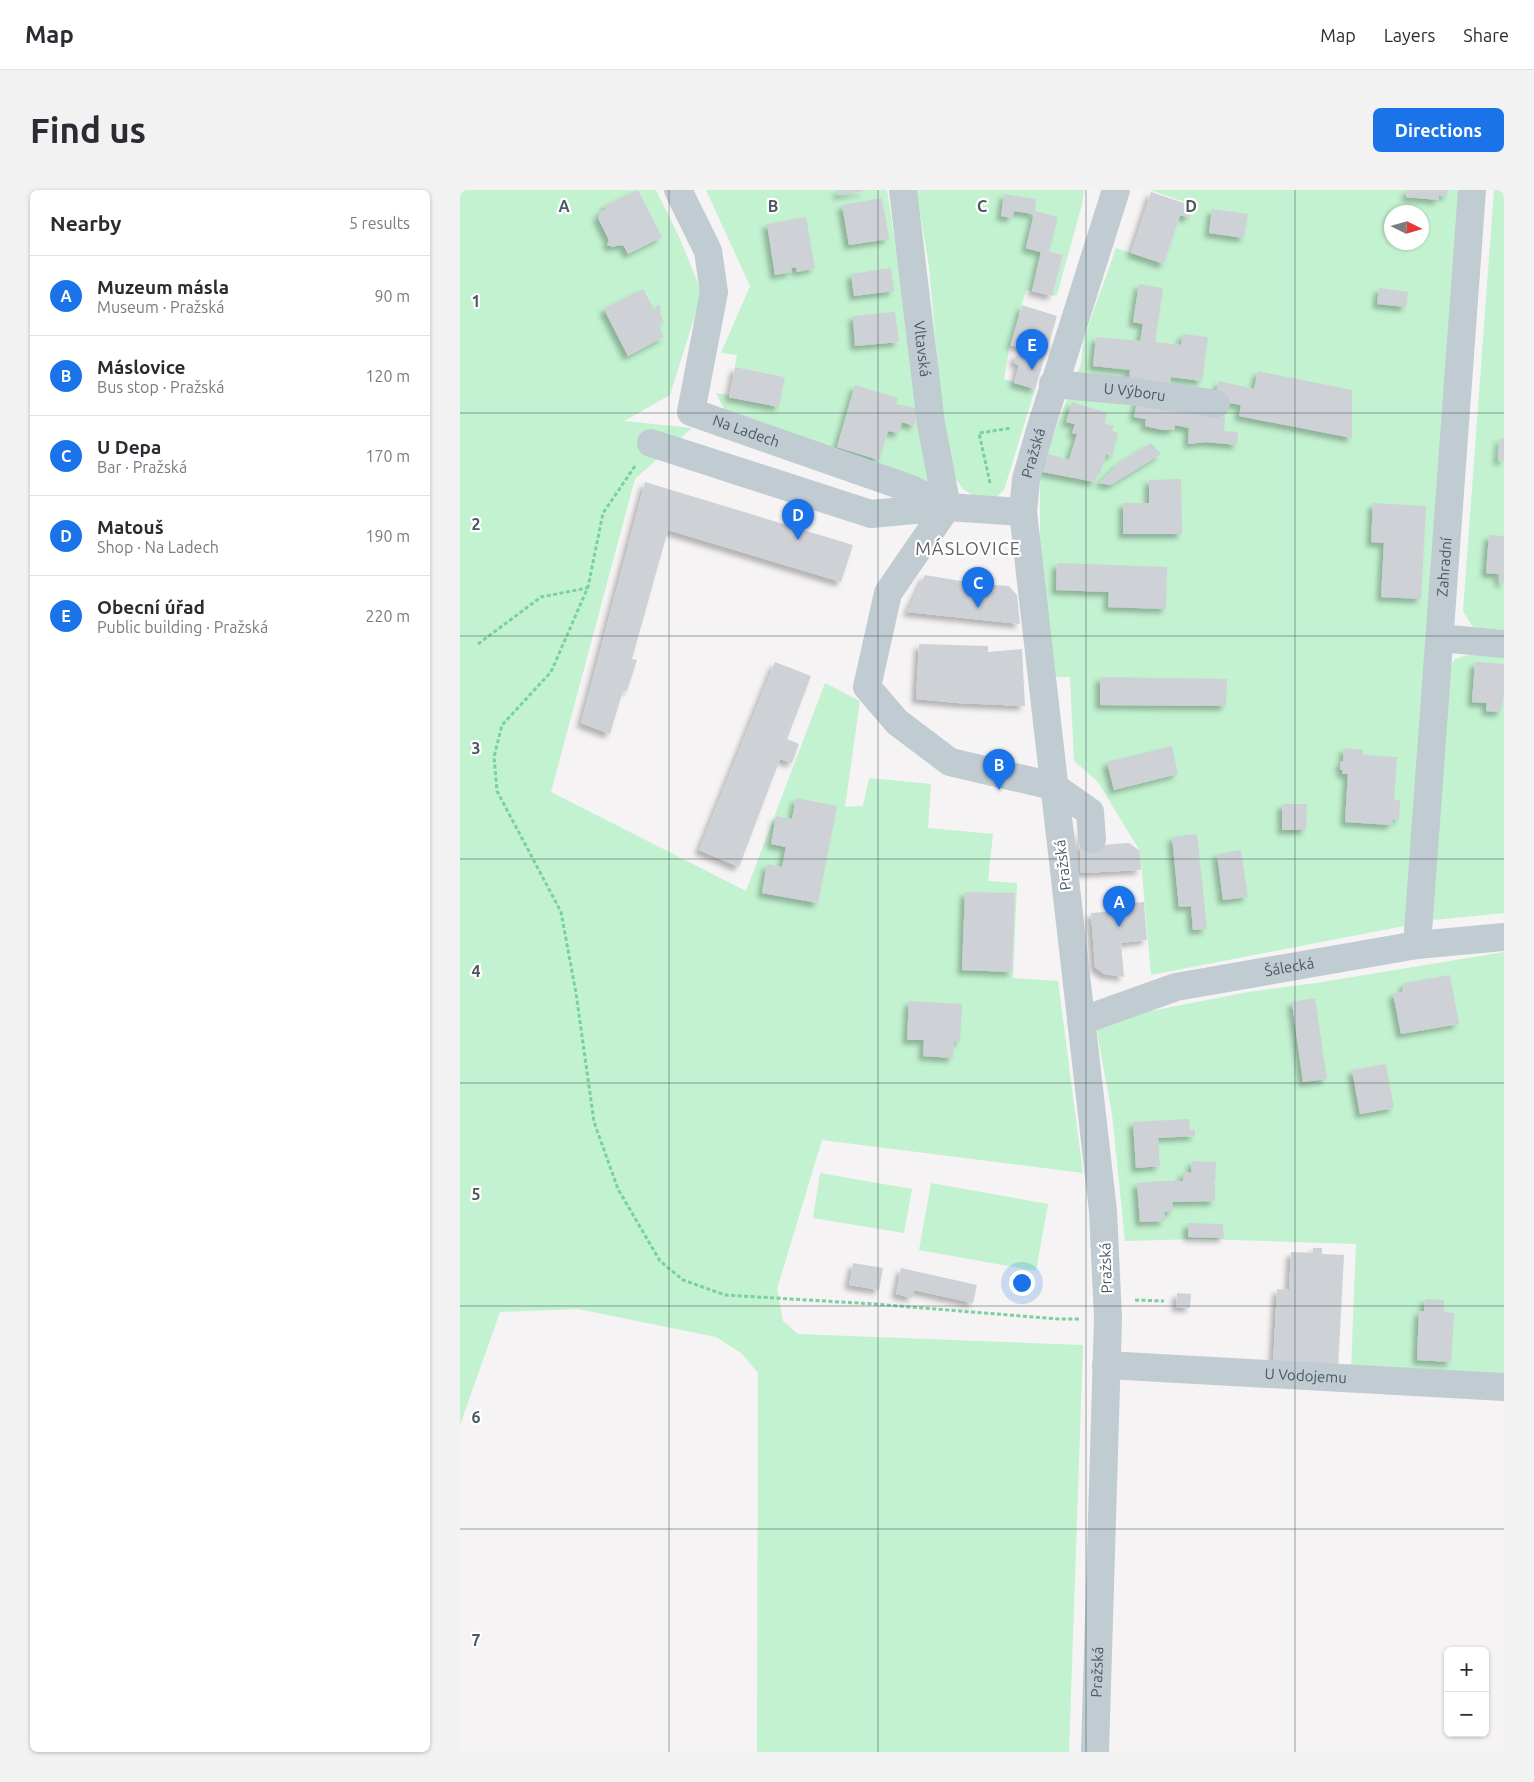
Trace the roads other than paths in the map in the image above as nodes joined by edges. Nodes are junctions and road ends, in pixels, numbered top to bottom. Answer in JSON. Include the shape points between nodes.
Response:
{"nodes":[{"id":1,"x":678,"y":190,"type":"edge"},
{"id":2,"x":903,"y":190,"type":"edge"},
{"id":3,"x":1116,"y":190,"type":"edge"},
{"id":4,"x":1472,"y":190,"type":"edge"},
{"id":5,"x":1054,"y":384,"type":"junction"},
{"id":6,"x":1216,"y":404,"type":"dead end"},
{"id":7,"x":651,"y":443,"type":"road end"},
{"id":8,"x":947,"y":507,"type":"junction"},
{"id":9,"x":1023,"y":512,"type":"junction"},
{"id":10,"x":1440,"y":638,"type":"junction"},
{"id":11,"x":1504,"y":644,"type":"edge"},
{"id":12,"x":1053,"y":786,"type":"junction"},
{"id":13,"x":1092,"y":839,"type":"dead end"},
{"id":14,"x":1504,"y":938,"type":"edge"},
{"id":15,"x":1417,"y":945,"type":"junction"},
{"id":16,"x":1081,"y":1021,"type":"junction"},
{"id":17,"x":1106,"y":1365,"type":"junction"},
{"id":18,"x":1504,"y":1387,"type":"edge"},
{"id":19,"x":1095,"y":1752,"type":"edge"}],
"edges":[{"from":1,"to":8,"type":"street","name":"Na Ladech","via":[[708,251],[714,292],[691,412],[911,488]]},
{"from":2,"to":8,"type":"street","name":"Vltavská","via":[[932,424]]},
{"from":3,"to":5,"type":"street","name":"Pražská"},
{"from":4,"to":10,"type":"street","name":"Zahradní"},
{"from":5,"to":6,"type":"street","name":"U Výboru"},
{"from":5,"to":9,"type":"street","name":"Pražská","via":[[1026,479]]},
{"from":7,"to":8,"type":"street","via":[[871,514]]},
{"from":8,"to":9,"type":"street","name":"Na Ladech"},
{"from":8,"to":12,"type":"street","via":[[888,593],[867,687],[897,722],[950,762]]},
{"from":9,"to":12,"type":"street","name":"Pražská"},
{"from":10,"to":11,"type":"street"},
{"from":10,"to":15,"type":"street","name":"Zahradní"},
{"from":12,"to":13,"type":"street","via":[[1090,812]]},
{"from":12,"to":16,"type":"street","name":"Pražská"},
{"from":14,"to":15,"type":"street","name":"Šálecká"},
{"from":15,"to":16,"type":"street","name":"Šálecká","via":[[1176,987]]},
{"from":16,"to":17,"type":"street","name":"Pražská","via":[[1103,1211],[1108,1318]]},
{"from":17,"to":18,"type":"street","name":"U Vodojemu"},
{"from":17,"to":19,"type":"street","name":"Pražská"}]}
